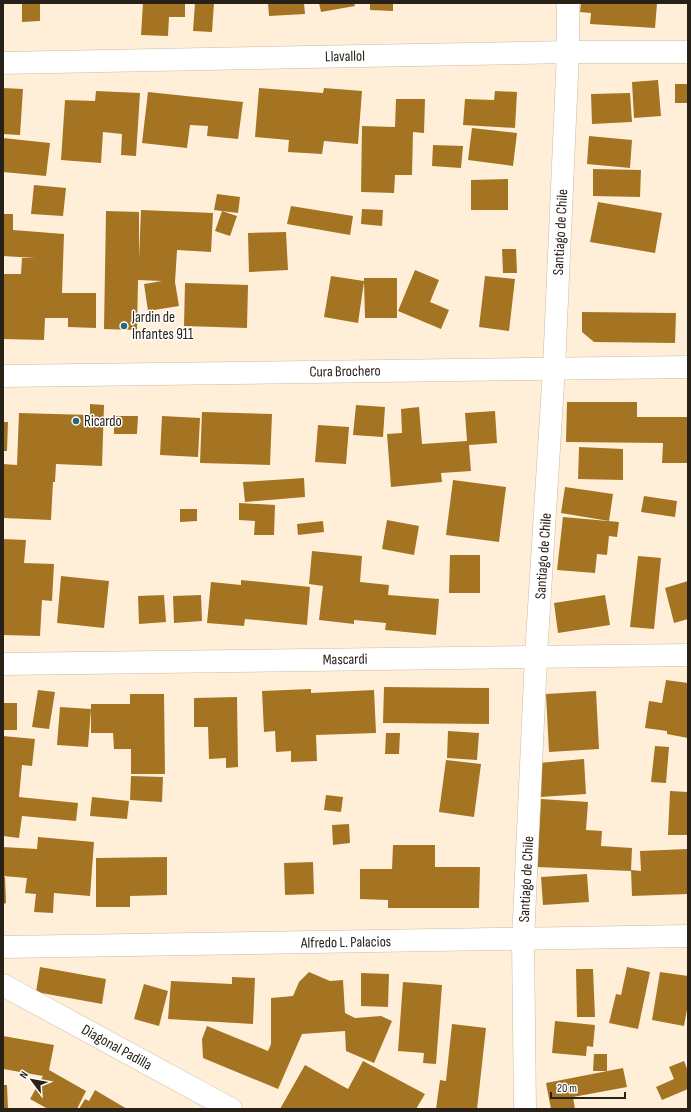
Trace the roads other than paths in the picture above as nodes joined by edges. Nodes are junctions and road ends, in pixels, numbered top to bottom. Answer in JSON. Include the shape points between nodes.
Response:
{"nodes":[{"id":1,"x":568,"y":3,"type":"edge"},
{"id":2,"x":568,"y":52,"type":"junction"},
{"id":3,"x":688,"y":52,"type":"edge"},
{"id":4,"x":3,"y":63,"type":"edge"},
{"id":5,"x":688,"y":367,"type":"edge"},
{"id":6,"x":554,"y":368,"type":"junction"},
{"id":7,"x":3,"y":376,"type":"edge"},
{"id":8,"x":688,"y":655,"type":"edge"},
{"id":9,"x":536,"y":656,"type":"junction"},
{"id":10,"x":3,"y":664,"type":"edge"},
{"id":11,"x":688,"y":936,"type":"edge"},
{"id":12,"x":523,"y":940,"type":"junction"},
{"id":13,"x":3,"y":947,"type":"edge"},
{"id":14,"x":3,"y":985,"type":"edge"},
{"id":15,"x":231,"y":1109,"type":"edge"},
{"id":16,"x":525,"y":1109,"type":"edge"}],
"edges":[{"from":1,"to":2,"type":"street","name":"Santiago de Chile"},
{"from":2,"to":3,"type":"street","name":"Llavallol"},
{"from":2,"to":4,"type":"street","name":"Llavallol"},
{"from":2,"to":6,"type":"street","name":"Santiago de Chile"},
{"from":5,"to":6,"type":"street","name":"Cura Brochero"},
{"from":6,"to":7,"type":"street","name":"Cura Brochero"},
{"from":6,"to":9,"type":"street","name":"Santiago de Chile"},
{"from":8,"to":9,"type":"street","name":"Mascardi"},
{"from":9,"to":10,"type":"street","name":"Mascardi"},
{"from":9,"to":12,"type":"street","name":"Santiago de Chile"},
{"from":11,"to":12,"type":"street","name":"Alfredo L. Palacios"},
{"from":12,"to":13,"type":"street","name":"Alfredo L. Palacios"},
{"from":12,"to":16,"type":"street","name":"Santiago de Chile"},
{"from":14,"to":15,"type":"street","name":"Diagonal Padilla"}]}
